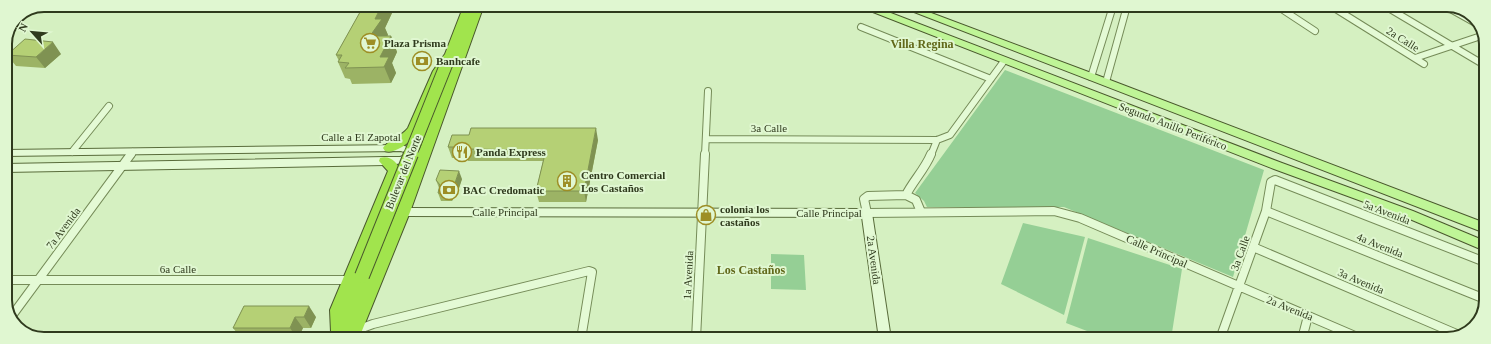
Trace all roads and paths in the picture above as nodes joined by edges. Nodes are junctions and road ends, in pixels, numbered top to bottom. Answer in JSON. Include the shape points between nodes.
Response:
{"nodes":[{"id":1,"x":467,"y":12,"type":"edge"},
{"id":2,"x":476,"y":12,"type":"edge"},
{"id":3,"x":876,"y":12,"type":"edge"},
{"id":4,"x":916,"y":12,"type":"edge"},
{"id":5,"x":1112,"y":12,"type":"edge"},
{"id":6,"x":1125,"y":12,"type":"edge"},
{"id":7,"x":1287,"y":12,"type":"edge"},
{"id":8,"x":1341,"y":12,"type":"edge"},
{"id":9,"x":1395,"y":12,"type":"edge"},
{"id":10,"x":861,"y":28,"type":"dead end"},
{"id":11,"x":1315,"y":31,"type":"dead end"},
{"id":12,"x":1478,"y":37,"type":"edge"},
{"id":13,"x":1452,"y":46,"type":"junction"},
{"id":14,"x":1415,"y":58,"type":"junction"},
{"id":15,"x":452,"y":61,"type":"junction"},
{"id":16,"x":1004,"y":61,"type":"junction"},
{"id":17,"x":1479,"y":62,"type":"edge"},
{"id":18,"x":1424,"y":64,"type":"dead end"},
{"id":19,"x":1091,"y":77,"type":"junction"},
{"id":20,"x":991,"y":79,"type":"junction"},
{"id":21,"x":1106,"y":82,"type":"junction"},
{"id":22,"x":708,"y":91,"type":"dead end"},
{"id":23,"x":110,"y":106,"type":"dead end"},
{"id":24,"x":407,"y":136,"type":"junction"},
{"id":25,"x":706,"y":139,"type":"junction"},
{"id":26,"x":941,"y":139,"type":"junction"},
{"id":27,"x":426,"y":140,"type":"junction"},
{"id":28,"x":72,"y":152,"type":"junction"},
{"id":29,"x":133,"y":152,"type":"junction"},
{"id":30,"x":12,"y":153,"type":"edge"},
{"id":31,"x":387,"y":154,"type":"junction"},
{"id":32,"x":417,"y":160,"type":"junction"},
{"id":33,"x":122,"y":166,"type":"junction"},
{"id":34,"x":12,"y":168,"type":"edge"},
{"id":35,"x":395,"y":171,"type":"junction"},
{"id":36,"x":1280,"y":182,"type":"joint"},
{"id":37,"x":906,"y":195,"type":"junction"},
{"id":38,"x":1410,"y":199,"type":"junction"},
{"id":39,"x":1436,"y":210,"type":"junction"},
{"id":40,"x":1266,"y":211,"type":"junction"},
{"id":41,"x":403,"y":212,"type":"junction"},
{"id":42,"x":922,"y":212,"type":"junction"},
{"id":43,"x":703,"y":213,"type":"junction"},
{"id":44,"x":867,"y":213,"type":"junction"},
{"id":45,"x":1409,"y":214,"type":"junction"},
{"id":46,"x":1435,"y":225,"type":"junction"},
{"id":47,"x":1479,"y":226,"type":"edge"},
{"id":48,"x":1479,"y":243,"type":"edge"},
{"id":49,"x":1254,"y":247,"type":"junction"},
{"id":50,"x":1479,"y":260,"type":"edge"},
{"id":51,"x":356,"y":278,"type":"junction"},
{"id":52,"x":12,"y":280,"type":"edge"},
{"id":53,"x":38,"y":280,"type":"junction"},
{"id":54,"x":1239,"y":287,"type":"junction"},
{"id":55,"x":371,"y":290,"type":"junction"},
{"id":56,"x":1479,"y":297,"type":"edge"},
{"id":57,"x":14,"y":313,"type":"edge"},
{"id":58,"x":1308,"y":316,"type":"junction"},
{"id":59,"x":346,"y":332,"type":"edge"},
{"id":60,"x":347,"y":332,"type":"edge"},
{"id":61,"x":353,"y":332,"type":"edge"},
{"id":62,"x":582,"y":332,"type":"edge"},
{"id":63,"x":696,"y":332,"type":"edge"},
{"id":64,"x":884,"y":332,"type":"edge"},
{"id":65,"x":1223,"y":332,"type":"edge"},
{"id":66,"x":1304,"y":332,"type":"edge"},
{"id":67,"x":1346,"y":332,"type":"edge"},
{"id":68,"x":1452,"y":332,"type":"edge"}],
"edges":[{"from":1,"to":15,"type":"highway","name":"Bulevar del Norte"},
{"from":2,"to":15,"type":"highway","name":"Bulevar del Norte"},
{"from":3,"to":16,"type":"main road","name":"Segundo Anillo Periférico"},
{"from":4,"to":19,"type":"main road","name":"Segundo Anillo Periférico"},
{"from":5,"to":19,"type":"street"},
{"from":6,"to":21,"type":"street"},
{"from":7,"to":11,"type":"street"},
{"from":8,"to":14,"type":"street","name":"2a Calle"},
{"from":9,"to":13,"type":"street"},
{"from":10,"to":20,"type":"street"},
{"from":12,"to":13,"type":"street"},
{"from":13,"to":14,"type":"street"},
{"from":13,"to":17,"type":"street"},
{"from":14,"to":18,"type":"street","name":"2a Calle"},
{"from":15,"to":24,"type":"highway","via":[[441,63],[413,129]]},
{"from":15,"to":27,"type":"highway","via":[[453,72]]},
{"from":15,"to":41,"type":"highway","name":"Bulevar del Norte"},
{"from":15,"to":51,"type":"highway","name":"Bulevar del Norte","bridge":true},
{"from":16,"to":20,"type":"street"},
{"from":16,"to":45,"type":"main road","name":"Segundo Anillo Periférico"},
{"from":19,"to":21,"type":"main road","name":"Segundo Anillo Periférico"},
{"from":20,"to":26,"type":"street","via":[[950,135]]},
{"from":21,"to":38,"type":"main road","name":"Segundo Anillo Periférico"},
{"from":22,"to":25,"type":"street","name":"1a Avenida"},
{"from":23,"to":28,"type":"street"},
{"from":24,"to":27,"type":"highway","via":[[411,144]]},
{"from":24,"to":31,"type":"highway"},
{"from":25,"to":26,"type":"street","name":"3a Calle"},
{"from":25,"to":43,"type":"street","name":"1a Avenida"},
{"from":26,"to":37,"type":"street"},
{"from":27,"to":32,"type":"highway"},
{"from":28,"to":29,"type":"street","name":"Calle a El Zapotal"},
{"from":28,"to":30,"type":"street","name":"Calle a El Zapotal"},
{"from":29,"to":31,"type":"street","name":"Calle a El Zapotal"},
{"from":29,"to":33,"type":"street","name":"7a Avenida"},
{"from":31,"to":32,"type":"street","name":"Calle a El Zapotal","via":[[400,160]]},
{"from":31,"to":33,"type":"street","name":"Calle a El Zapotal"},
{"from":31,"to":35,"type":"highway"},
{"from":32,"to":35,"type":"highway","via":[[403,164]]},
{"from":32,"to":55,"type":"highway","via":[[370,284]]},
{"from":33,"to":34,"type":"street","name":"Calle a El Zapotal"},
{"from":33,"to":53,"type":"street","name":"7a Avenida"},
{"from":35,"to":51,"type":"highway"},
{"from":36,"to":40,"type":"street","name":"3a Calle","via":[[1271,182]]},
{"from":36,"to":50,"type":"street","name":"5a Avenida"},
{"from":37,"to":42,"type":"street","via":[[916,200]]},
{"from":37,"to":44,"type":"street","name":"2a Avenida","via":[[868,196],[864,200]]},
{"from":38,"to":39,"type":"main road","name":"Segundo Anillo Periférico"},
{"from":38,"to":45,"type":"main road","via":[[1415,208]]},
{"from":39,"to":46,"type":"main road","via":[[1430,215]]},
{"from":39,"to":47,"type":"main road","name":"Segundo Anillo Periférico"},
{"from":40,"to":49,"type":"street","name":"3a Calle"},
{"from":40,"to":56,"type":"street","name":"4a Avenida"},
{"from":41,"to":43,"type":"street","name":"Calle Principal"},
{"from":41,"to":55,"type":"highway","name":"Bulevar del Norte"},
{"from":42,"to":44,"type":"street","name":"Calle Principal"},
{"from":42,"to":54,"type":"street","name":"Calle Principal","via":[[1064,213]]},
{"from":43,"to":44,"type":"street","name":"Calle Principal"},
{"from":43,"to":63,"type":"street","name":"1a Avenida"},
{"from":44,"to":64,"type":"street","name":"2a Avenida"},
{"from":45,"to":46,"type":"main road","name":"Segundo Anillo Periférico"},
{"from":46,"to":48,"type":"main road","name":"Segundo Anillo Periférico"},
{"from":49,"to":54,"type":"street","name":"3a Calle"},
{"from":49,"to":68,"type":"street","name":"3a Avenida"},
{"from":51,"to":53,"type":"street","name":"6a Calle"},
{"from":51,"to":59,"type":"highway","name":"Bulevar del Norte"},
{"from":52,"to":53,"type":"street","name":"6a Calle"},
{"from":53,"to":57,"type":"street","name":"7a Avenida"},
{"from":54,"to":58,"type":"street","name":"2a Avenida"},
{"from":54,"to":65,"type":"street","name":"3a Calle"},
{"from":55,"to":60,"type":"highway","name":"Bulevar del Norte"},
{"from":58,"to":66,"type":"street"},
{"from":58,"to":67,"type":"street","name":"2a Avenida"},
{"from":61,"to":62,"type":"street","via":[[378,323],[590,271],[592,272]]}]}
